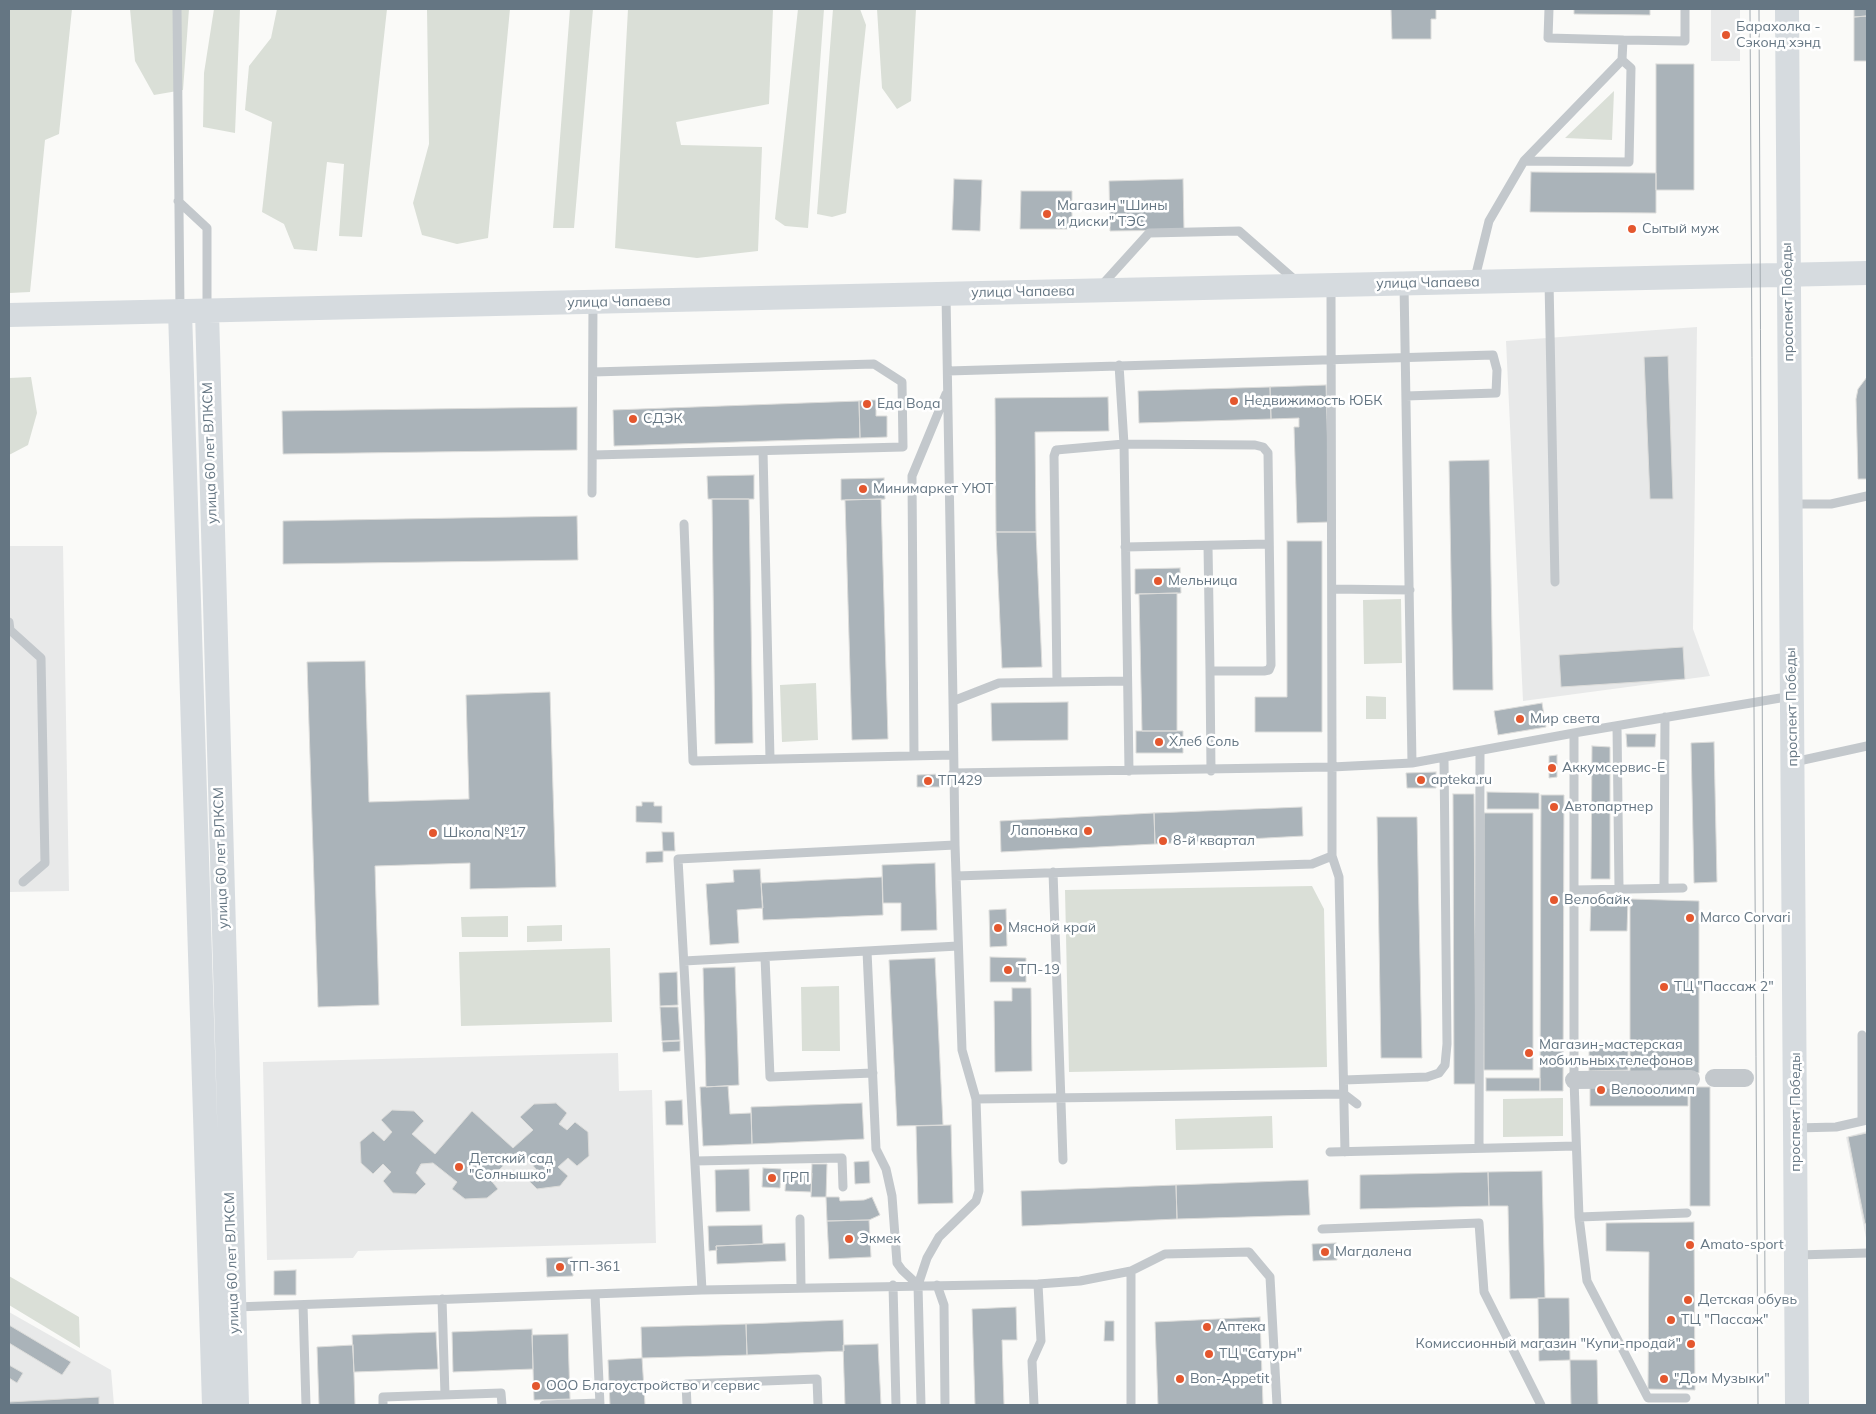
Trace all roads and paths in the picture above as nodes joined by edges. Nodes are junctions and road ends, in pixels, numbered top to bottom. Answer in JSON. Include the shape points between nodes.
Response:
{"nodes":[{"id":1,"x":177,"y":9,"type":"edge"},
{"id":2,"x":1549,"y":9,"type":"edge"},
{"id":3,"x":1685,"y":9,"type":"edge"},
{"id":4,"x":1787,"y":9,"type":"edge"},
{"id":5,"x":1623,"y":40,"type":"junction"},
{"id":6,"x":1622,"y":60,"type":"junction"},
{"id":7,"x":1524,"y":161,"type":"junction"},
{"id":8,"x":178,"y":201,"type":"junction"},
{"id":9,"x":1867,"y":273,"type":"edge"},
{"id":10,"x":1789,"y":275,"type":"junction"},
{"id":11,"x":1549,"y":280,"type":"junction"},
{"id":12,"x":1474,"y":282,"type":"junction"},
{"id":13,"x":1404,"y":284,"type":"junction"},
{"id":14,"x":1331,"y":285,"type":"junction"},
{"id":15,"x":1302,"y":286,"type":"junction"},
{"id":16,"x":1097,"y":291,"type":"junction"},
{"id":17,"x":946,"y":294,"type":"junction"},
{"id":18,"x":593,"y":302,"type":"junction"},
{"id":19,"x":180,"y":311,"type":"junction"},
{"id":20,"x":207,"y":311,"type":"junction"},
{"id":21,"x":9,"y":315,"type":"edge"},
{"id":22,"x":1406,"y":359,"type":"junction"},
{"id":23,"x":1331,"y":360,"type":"junction"},
{"id":24,"x":1119,"y":365,"type":"junction"},
{"id":25,"x":948,"y":371,"type":"junction"},
{"id":26,"x":593,"y":372,"type":"junction"},
{"id":27,"x":948,"y":389,"type":"junction"},
{"id":28,"x":1406,"y":396,"type":"junction"},
{"id":29,"x":1124,"y":444,"type":"junction"},
{"id":30,"x":763,"y":451,"type":"junction"},
{"id":31,"x":592,"y":455,"type":"junction"},
{"id":32,"x":592,"y":493,"type":"dead end"},
{"id":33,"x":1867,"y":496,"type":"edge"},
{"id":34,"x":1791,"y":504,"type":"junction"},
{"id":35,"x":684,"y":524,"type":"dead end"},
{"id":36,"x":1269,"y":544,"type":"junction"},
{"id":37,"x":1208,"y":546,"type":"junction"},
{"id":38,"x":1125,"y":547,"type":"junction"},
{"id":39,"x":1555,"y":582,"type":"dead end"},
{"id":40,"x":1332,"y":589,"type":"junction"},
{"id":41,"x":1410,"y":590,"type":"junction"},
{"id":42,"x":9,"y":622,"type":"edge"},
{"id":43,"x":1210,"y":671,"type":"junction"},
{"id":44,"x":1128,"y":681,"type":"junction"},
{"id":45,"x":1057,"y":682,"type":"junction"},
{"id":46,"x":1792,"y":696,"type":"junction"},
{"id":47,"x":953,"y":701,"type":"junction"},
{"id":48,"x":1665,"y":717,"type":"junction"},
{"id":49,"x":1616,"y":726,"type":"junction"},
{"id":50,"x":1574,"y":733,"type":"junction"},
{"id":51,"x":1867,"y":746,"type":"edge"},
{"id":52,"x":1480,"y":751,"type":"junction"},
{"id":53,"x":953,"y":754,"type":"junction"},
{"id":54,"x":914,"y":755,"type":"junction"},
{"id":55,"x":1444,"y":758,"type":"junction"},
{"id":56,"x":770,"y":759,"type":"junction"},
{"id":57,"x":1793,"y":762,"type":"junction"},
{"id":58,"x":1412,"y":763,"type":"junction"},
{"id":59,"x":1332,"y":767,"type":"junction"},
{"id":60,"x":1129,"y":771,"type":"junction"},
{"id":61,"x":1211,"y":771,"type":"junction"},
{"id":62,"x":953,"y":773,"type":"junction"},
{"id":63,"x":955,"y":845,"type":"junction"},
{"id":64,"x":1332,"y":856,"type":"junction"},
{"id":65,"x":1053,"y":872,"type":"junction"},
{"id":66,"x":956,"y":876,"type":"junction"},
{"id":67,"x":22,"y":882,"type":"dead end"},
{"id":68,"x":1619,"y":888,"type":"junction"},
{"id":69,"x":1664,"y":888,"type":"junction"},
{"id":70,"x":1682,"y":888,"type":"dead end"},
{"id":71,"x":1575,"y":890,"type":"junction"},
{"id":72,"x":958,"y":946,"type":"junction"},
{"id":73,"x":867,"y":951,"type":"junction"},
{"id":74,"x":765,"y":957,"type":"junction"},
{"id":75,"x":684,"y":961,"type":"junction"},
{"id":76,"x":1862,"y":1035,"type":"dead end"},
{"id":77,"x":873,"y":1073,"type":"junction"},
{"id":78,"x":1714,"y":1078,"type":"dead end"},
{"id":79,"x":1745,"y":1078,"type":"dead end"},
{"id":80,"x":1691,"y":1079,"type":"dead end"},
{"id":81,"x":1344,"y":1080,"type":"junction"},
{"id":82,"x":1574,"y":1080,"type":"junction"},
{"id":83,"x":1344,"y":1094,"type":"junction"},
{"id":84,"x":1060,"y":1098,"type":"junction"},
{"id":85,"x":976,"y":1099,"type":"junction"},
{"id":86,"x":1357,"y":1104,"type":"dead end"},
{"id":87,"x":1865,"y":1121,"type":"edge"},
{"id":88,"x":1796,"y":1128,"type":"junction"},
{"id":89,"x":1576,"y":1146,"type":"junction"},
{"id":90,"x":1479,"y":1148,"type":"junction"},
{"id":91,"x":1330,"y":1152,"type":"dead end"},
{"id":92,"x":1345,"y":1152,"type":"junction"},
{"id":93,"x":695,"y":1160,"type":"junction"},
{"id":94,"x":1063,"y":1160,"type":"dead end"},
{"id":95,"x":843,"y":1187,"type":"dead end"},
{"id":96,"x":1687,"y":1212,"type":"dead end"},
{"id":97,"x":1579,"y":1217,"type":"junction"},
{"id":98,"x":800,"y":1219,"type":"dead end"},
{"id":99,"x":1322,"y":1229,"type":"dead end"},
{"id":100,"x":1867,"y":1253,"type":"edge"},
{"id":101,"x":1797,"y":1256,"type":"junction"},
{"id":102,"x":1131,"y":1271,"type":"junction"},
{"id":103,"x":1038,"y":1284,"type":"junction"},
{"id":104,"x":893,"y":1285,"type":"junction"},
{"id":105,"x":918,"y":1285,"type":"junction"},
{"id":106,"x":937,"y":1285,"type":"junction"},
{"id":107,"x":801,"y":1287,"type":"junction"},
{"id":108,"x":702,"y":1290,"type":"junction"},
{"id":109,"x":595,"y":1294,"type":"junction"},
{"id":110,"x":442,"y":1299,"type":"junction"},
{"id":111,"x":303,"y":1305,"type":"junction"},
{"id":112,"x":233,"y":1307,"type":"junction"},
{"id":113,"x":445,"y":1395,"type":"junction"},
{"id":114,"x":1686,"y":1398,"type":"dead end"},
{"id":115,"x":600,"y":1404,"type":"edge"},
{"id":116,"x":214,"y":1405,"type":"edge"},
{"id":117,"x":236,"y":1405,"type":"edge"},
{"id":118,"x":306,"y":1405,"type":"edge"},
{"id":119,"x":383,"y":1405,"type":"edge"},
{"id":120,"x":502,"y":1405,"type":"edge"},
{"id":121,"x":544,"y":1405,"type":"edge"},
{"id":122,"x":687,"y":1405,"type":"edge"},
{"id":123,"x":818,"y":1405,"type":"edge"},
{"id":124,"x":896,"y":1405,"type":"edge"},
{"id":125,"x":921,"y":1405,"type":"edge"},
{"id":126,"x":945,"y":1405,"type":"edge"},
{"id":127,"x":1034,"y":1405,"type":"edge"},
{"id":128,"x":1131,"y":1405,"type":"edge"},
{"id":129,"x":1277,"y":1405,"type":"edge"},
{"id":130,"x":1541,"y":1405,"type":"edge"},
{"id":131,"x":1797,"y":1405,"type":"edge"}],
"edges":[{"from":1,"to":8,"type":"lane"},
{"from":2,"to":5,"type":"lane","via":[[1548,38]]},
{"from":3,"to":5,"type":"lane","via":[[1685,41]]},
{"from":4,"to":10,"type":"street","name":"проспект Победы"},
{"from":5,"to":6,"type":"lane"},
{"from":6,"to":7,"type":"lane"},
{"from":6,"to":7,"type":"lane","via":[[1631,68],[1629,162]]},
{"from":7,"to":12,"type":"lane","via":[[1489,221]]},
{"from":8,"to":19,"type":"lane"},
{"from":8,"to":20,"type":"lane","via":[[207,228]]},
{"from":9,"to":10,"type":"street","name":"улица Чапаева"},
{"from":10,"to":11,"type":"street","name":"улица Чапаева"},
{"from":10,"to":34,"type":"street","name":"проспект Победы"},
{"from":11,"to":12,"type":"street","name":"улица Чапаева"},
{"from":11,"to":39,"type":"lane"},
{"from":12,"to":13,"type":"street","name":"улица Чапаева"},
{"from":13,"to":14,"type":"street","name":"улица Чапаева"},
{"from":13,"to":22,"type":"lane"},
{"from":14,"to":15,"type":"street","name":"улица Чапаева"},
{"from":14,"to":23,"type":"lane"},
{"from":15,"to":16,"type":"street","name":"улица Чапаева"},
{"from":15,"to":16,"type":"lane","via":[[1239,231],[1149,233]]},
{"from":16,"to":17,"type":"street","name":"улица Чапаева"},
{"from":17,"to":18,"type":"street","name":"улица Чапаева"},
{"from":17,"to":25,"type":"lane"},
{"from":18,"to":20,"type":"street","name":"улица Чапаева"},
{"from":18,"to":26,"type":"lane"},
{"from":19,"to":20,"type":"street","name":"улица Чапаева"},
{"from":19,"to":21,"type":"street","name":"улица Чапаева"},
{"from":19,"to":116,"type":"street","name":"улица 60 лет ВЛКСМ"},
{"from":20,"to":112,"type":"street","name":"улица 60 лет ВЛКСМ"},
{"from":22,"to":23,"type":"lane"},
{"from":22,"to":28,"type":"lane"},
{"from":22,"to":28,"type":"lane","via":[[1493,355],[1497,370],[1496,393]]},
{"from":23,"to":24,"type":"lane"},
{"from":23,"to":40,"type":"lane"},
{"from":24,"to":25,"type":"lane"},
{"from":24,"to":29,"type":"lane"},
{"from":25,"to":27,"type":"lane"},
{"from":26,"to":30,"type":"lane","via":[[874,364],[902,382],[903,447]]},
{"from":26,"to":31,"type":"lane"},
{"from":27,"to":47,"type":"lane"},
{"from":27,"to":54,"type":"lane","via":[[912,476]]},
{"from":28,"to":41,"type":"lane"},
{"from":29,"to":36,"type":"lane","via":[[1255,444],[1263,447],[1268,453]]},
{"from":29,"to":38,"type":"lane"},
{"from":29,"to":45,"type":"lane","via":[[1062,448],[1056,450],[1054,456]]},
{"from":30,"to":31,"type":"lane"},
{"from":30,"to":56,"type":"lane"},
{"from":31,"to":32,"type":"lane"},
{"from":33,"to":34,"type":"lane","via":[[1831,504]]},
{"from":34,"to":46,"type":"street","name":"проспект Победы"},
{"from":35,"to":56,"type":"lane","via":[[693,761]]},
{"from":36,"to":37,"type":"lane"},
{"from":36,"to":43,"type":"lane","via":[[1269,670]]},
{"from":37,"to":38,"type":"lane"},
{"from":37,"to":43,"type":"lane"},
{"from":38,"to":44,"type":"lane"},
{"from":40,"to":41,"type":"lane"},
{"from":40,"to":59,"type":"lane"},
{"from":41,"to":58,"type":"lane"},
{"from":42,"to":67,"type":"lane","via":[[10,630],[41,658],[46,863]]},
{"from":43,"to":61,"type":"lane"},
{"from":44,"to":45,"type":"lane"},
{"from":44,"to":60,"type":"lane"},
{"from":45,"to":47,"type":"lane","via":[[999,683]]},
{"from":46,"to":48,"type":"lane"},
{"from":46,"to":57,"type":"street","name":"проспект Победы"},
{"from":47,"to":53,"type":"lane"},
{"from":48,"to":49,"type":"lane"},
{"from":48,"to":69,"type":"lane"},
{"from":49,"to":50,"type":"lane"},
{"from":49,"to":68,"type":"lane"},
{"from":50,"to":52,"type":"lane"},
{"from":50,"to":71,"type":"lane"},
{"from":51,"to":57,"type":"lane"},
{"from":52,"to":55,"type":"lane"},
{"from":52,"to":90,"type":"lane"},
{"from":53,"to":54,"type":"lane"},
{"from":53,"to":62,"type":"lane"},
{"from":54,"to":56,"type":"lane"},
{"from":55,"to":58,"type":"lane"},
{"from":55,"to":81,"type":"lane","via":[[1445,1065],[1439,1073],[1427,1077]]},
{"from":57,"to":88,"type":"street","name":"проспект Победы"},
{"from":58,"to":59,"type":"lane"},
{"from":59,"to":61,"type":"lane"},
{"from":59,"to":64,"type":"lane"},
{"from":60,"to":61,"type":"lane"},
{"from":60,"to":62,"type":"lane"},
{"from":62,"to":63,"type":"lane"},
{"from":63,"to":66,"type":"lane"},
{"from":63,"to":75,"type":"lane","via":[[678,859]]},
{"from":64,"to":65,"type":"lane","via":[[1312,864]]},
{"from":64,"to":81,"type":"lane","via":[[1339,877]]},
{"from":65,"to":66,"type":"lane"},
{"from":65,"to":84,"type":"lane"},
{"from":66,"to":72,"type":"lane"},
{"from":68,"to":69,"type":"lane"},
{"from":68,"to":71,"type":"lane"},
{"from":69,"to":70,"type":"lane"},
{"from":71,"to":82,"type":"lane"},
{"from":72,"to":73,"type":"lane"},
{"from":72,"to":85,"type":"lane","via":[[962,1050]]},
{"from":73,"to":74,"type":"lane"},
{"from":73,"to":77,"type":"lane"},
{"from":74,"to":75,"type":"lane"},
{"from":74,"to":77,"type":"lane","via":[[770,1077]]},
{"from":75,"to":93,"type":"lane"},
{"from":76,"to":87,"type":"lane"},
{"from":77,"to":105,"type":"lane","via":[[876,1149],[886,1169],[892,1196],[897,1263]]},
{"from":78,"to":79,"type":"street"},
{"from":80,"to":82,"type":"street"},
{"from":81,"to":83,"type":"lane"},
{"from":82,"to":89,"type":"lane"},
{"from":83,"to":84,"type":"lane"},
{"from":83,"to":86,"type":"lane"},
{"from":83,"to":92,"type":"lane"},
{"from":84,"to":85,"type":"lane"},
{"from":84,"to":94,"type":"lane"},
{"from":85,"to":105,"type":"lane","via":[[979,1191],[976,1201],[939,1237],[927,1258]]},
{"from":87,"to":88,"type":"lane","via":[[1836,1127]]},
{"from":88,"to":101,"type":"street","name":"проспект Победы"},
{"from":89,"to":90,"type":"lane"},
{"from":89,"to":97,"type":"lane"},
{"from":90,"to":92,"type":"lane"},
{"from":91,"to":92,"type":"lane"},
{"from":93,"to":95,"type":"lane","via":[[842,1158]]},
{"from":93,"to":108,"type":"lane"},
{"from":96,"to":97,"type":"lane"},
{"from":97,"to":114,"type":"lane","via":[[1587,1281],[1648,1398]]},
{"from":98,"to":107,"type":"lane"},
{"from":99,"to":130,"type":"lane","via":[[1478,1223],[1484,1292]]},
{"from":100,"to":101,"type":"lane"},
{"from":101,"to":131,"type":"street","name":"проспект Победы"},
{"from":102,"to":103,"type":"lane"},
{"from":102,"to":128,"type":"lane"},
{"from":102,"to":129,"type":"lane","via":[[1164,1254],[1249,1252],[1270,1277]]},
{"from":103,"to":106,"type":"lane"},
{"from":103,"to":127,"type":"lane","via":[[1041,1342],[1032,1361]]},
{"from":104,"to":105,"type":"lane"},
{"from":104,"to":107,"type":"lane"},
{"from":104,"to":124,"type":"lane"},
{"from":105,"to":106,"type":"lane"},
{"from":105,"to":125,"type":"lane"},
{"from":106,"to":126,"type":"lane","via":[[944,1305]]},
{"from":107,"to":108,"type":"lane"},
{"from":108,"to":109,"type":"lane"},
{"from":109,"to":110,"type":"lane"},
{"from":109,"to":115,"type":"lane"},
{"from":110,"to":111,"type":"lane"},
{"from":110,"to":113,"type":"lane"},
{"from":111,"to":112,"type":"lane"},
{"from":111,"to":118,"type":"lane"},
{"from":112,"to":117,"type":"street","name":"улица 60 лет ВЛКСМ"},
{"from":113,"to":119,"type":"lane","via":[[383,1397]]},
{"from":113,"to":120,"type":"lane","via":[[501,1393]]},
{"from":115,"to":121,"type":"lane"},
{"from":122,"to":123,"type":"lane","via":[[686,1384],[817,1379]]}]}
